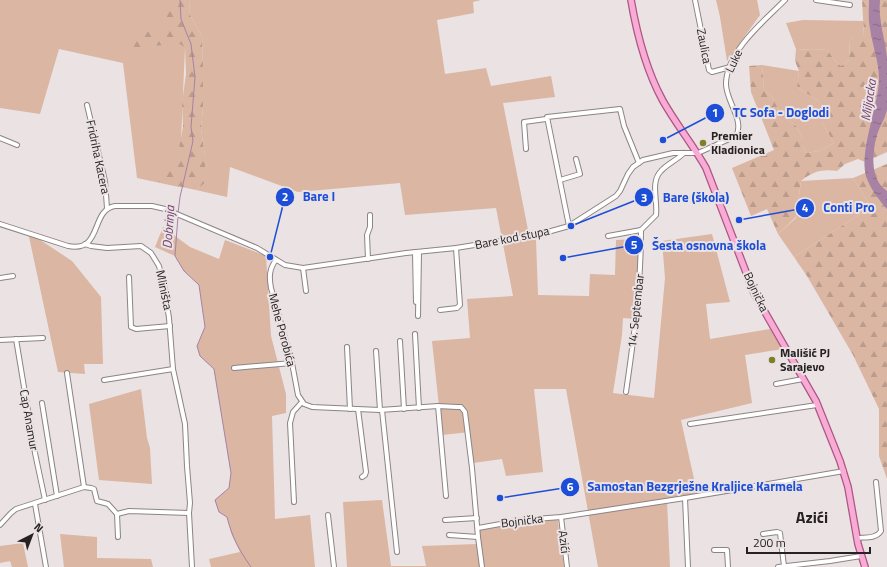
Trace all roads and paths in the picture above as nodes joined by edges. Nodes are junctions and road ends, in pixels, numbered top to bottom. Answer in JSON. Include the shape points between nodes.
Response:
{"nodes":[{"id":1,"x":631,"y":0,"type":"edge"},
{"id":2,"x":696,"y":0,"type":"edge"},
{"id":3,"x":785,"y":0,"type":"edge"},
{"id":4,"x":816,"y":0,"type":"edge"},
{"id":5,"x":779,"y":2,"type":"edge"},
{"id":6,"x":850,"y":5,"type":"dead end"},
{"id":7,"x":730,"y":67,"type":"junction"},
{"id":8,"x":87,"y":105,"type":"dead end"},
{"id":9,"x":546,"y":119,"type":"junction"},
{"id":10,"x":0,"y":138,"type":"edge"},
{"id":11,"x":17,"y":145,"type":"dead end"},
{"id":12,"x":526,"y":149,"type":"dead end"},
{"id":13,"x":684,"y":153,"type":"junction"},
{"id":14,"x":698,"y":153,"type":"junction"},
{"id":15,"x":576,"y":159,"type":"dead end"},
{"id":16,"x":639,"y":163,"type":"junction"},
{"id":17,"x":560,"y":180,"type":"junction"},
{"id":18,"x":108,"y":208,"type":"junction"},
{"id":19,"x":370,"y":215,"type":"dead end"},
{"id":20,"x":189,"y":219,"type":"joint"},
{"id":21,"x":0,"y":224,"type":"edge"},
{"id":22,"x":569,"y":226,"type":"junction"},
{"id":23,"x":641,"y":230,"type":"junction"},
{"id":24,"x":608,"y":236,"type":"dead end"},
{"id":25,"x":86,"y":244,"type":"junction"},
{"id":26,"x":456,"y":248,"type":"junction"},
{"id":27,"x":417,"y":252,"type":"junction"},
{"id":28,"x":368,"y":259,"type":"junction"},
{"id":29,"x":276,"y":260,"type":"junction"},
{"id":30,"x":303,"y":268,"type":"junction"},
{"id":31,"x":13,"y":276,"type":"dead end"},
{"id":32,"x":128,"y":277,"type":"dead end"},
{"id":33,"x":0,"y":278,"type":"edge"},
{"id":34,"x":306,"y":291,"type":"dead end"},
{"id":35,"x":416,"y":305,"type":"dead end"},
{"id":36,"x":440,"y":310,"type":"dead end"},
{"id":37,"x":418,"y":316,"type":"dead end"},
{"id":38,"x":170,"y":326,"type":"junction"},
{"id":39,"x":415,"y":334,"type":"dead end"},
{"id":40,"x":44,"y":338,"type":"dead end"},
{"id":41,"x":16,"y":339,"type":"junction"},
{"id":42,"x":0,"y":340,"type":"edge"},
{"id":43,"x":400,"y":341,"type":"dead end"},
{"id":44,"x":347,"y":347,"type":"dead end"},
{"id":45,"x":376,"y":351,"type":"dead end"},
{"id":46,"x":292,"y":363,"type":"junction"},
{"id":47,"x":173,"y":368,"type":"junction"},
{"id":48,"x":234,"y":368,"type":"dead end"},
{"id":49,"x":67,"y":373,"type":"dead end"},
{"id":50,"x":803,"y":379,"type":"junction"},
{"id":51,"x":104,"y":380,"type":"dead end"},
{"id":52,"x":776,"y":384,"type":"dead end"},
{"id":53,"x":626,"y":392,"type":"dead end"},
{"id":54,"x":42,"y":402,"type":"dead end"},
{"id":55,"x":302,"y":402,"type":"junction"},
{"id":56,"x":817,"y":405,"type":"junction"},
{"id":57,"x":438,"y":406,"type":"junction"},
{"id":58,"x":419,"y":408,"type":"junction"},
{"id":59,"x":350,"y":409,"type":"junction"},
{"id":60,"x":358,"y":409,"type":"junction"},
{"id":61,"x":404,"y":409,"type":"junction"},
{"id":62,"x":381,"y":410,"type":"junction"},
{"id":63,"x":690,"y":424,"type":"dead end"},
{"id":64,"x":844,"y":471,"type":"junction"},
{"id":65,"x":362,"y":476,"type":"dead end"},
{"id":66,"x":876,"y":482,"type":"dead end"},
{"id":67,"x":84,"y":487,"type":"junction"},
{"id":68,"x":58,"y":496,"type":"junction"},
{"id":69,"x":446,"y":496,"type":"dead end"},
{"id":70,"x":685,"y":498,"type":"junction"},
{"id":71,"x":45,"y":500,"type":"junction"},
{"id":72,"x":294,"y":502,"type":"dead end"},
{"id":73,"x":35,"y":504,"type":"junction"},
{"id":74,"x":189,"y":513,"type":"junction"},
{"id":75,"x":117,"y":514,"type":"junction"},
{"id":76,"x":328,"y":515,"type":"dead end"},
{"id":77,"x":561,"y":517,"type":"junction"},
{"id":78,"x":477,"y":518,"type":"junction"},
{"id":79,"x":445,"y":520,"type":"dead end"},
{"id":80,"x":0,"y":523,"type":"edge"},
{"id":81,"x":478,"y":528,"type":"junction"},
{"id":82,"x":763,"y":534,"type":"dead end"},
{"id":83,"x":449,"y":535,"type":"dead end"},
{"id":84,"x":118,"y":537,"type":"dead end"},
{"id":85,"x":478,"y":538,"type":"junction"},
{"id":86,"x":857,"y":538,"type":"junction"},
{"id":87,"x":714,"y":550,"type":"dead end"},
{"id":88,"x":397,"y":552,"type":"dead end"},
{"id":89,"x":861,"y":556,"type":"junction"},
{"id":90,"x":784,"y":566,"type":"edge"},
{"id":91,"x":46,"y":567,"type":"edge"},
{"id":92,"x":192,"y":567,"type":"edge"},
{"id":93,"x":334,"y":567,"type":"edge"},
{"id":94,"x":482,"y":567,"type":"edge"},
{"id":95,"x":567,"y":567,"type":"edge"},
{"id":96,"x":688,"y":567,"type":"edge"},
{"id":97,"x":728,"y":567,"type":"edge"},
{"id":98,"x":778,"y":567,"type":"edge"},
{"id":99,"x":865,"y":567,"type":"edge"}],
"edges":[{"from":1,"to":14,"type":"main road","name":"Bojnička","via":[[637,33],[651,77],[677,124]]},
{"from":2,"to":7,"type":"street","name":"Zaulica","via":[[708,69],[712,72]]},
{"from":3,"to":5,"type":"street","name":"Luke"},
{"from":4,"to":6,"type":"street"},
{"from":5,"to":7,"type":"street","name":"Luke","via":[[752,32]]},
{"from":7,"to":14,"type":"street","name":"Luke","via":[[726,84],[739,127],[738,133]]},
{"from":8,"to":18,"type":"street","name":"Fridriha Kacera","via":[[105,181]]},
{"from":9,"to":12,"type":"street","via":[[524,122]]},
{"from":9,"to":16,"type":"street","via":[[620,109]]},
{"from":9,"to":17,"type":"street"},
{"from":10,"to":11,"type":"street"},
{"from":13,"to":14,"type":"street"},
{"from":13,"to":16,"type":"street","via":[[672,153]]},
{"from":13,"to":23,"type":"street","via":[[658,174],[656,214]]},
{"from":14,"to":50,"type":"main road","name":"Bojnička","via":[[754,293]]},
{"from":15,"to":17,"type":"street","via":[[580,174]]},
{"from":16,"to":22,"type":"street","name":"Bare kod stupa","via":[[628,174],[616,196]]},
{"from":17,"to":22,"type":"street"},
{"from":18,"to":20,"type":"street","name":"Fridriha Kacera","via":[[160,207]]},
{"from":18,"to":25,"type":"street","name":"Fridriha Kacera"},
{"from":19,"to":28,"type":"street","via":[[370,229],[366,235]]},
{"from":20,"to":29,"type":"street","name":"Bare kod stupa","via":[[257,248]]},
{"from":21,"to":25,"type":"street","via":[[68,246],[78,247]]},
{"from":22,"to":26,"type":"street","name":"Bare kod stupa","via":[[537,235]]},
{"from":23,"to":24,"type":"street"},
{"from":23,"to":53,"type":"street","name":"14. Septembar","via":[[641,272]]},
{"from":25,"to":38,"type":"street","name":"Mliništa","via":[[107,248],[141,246],[151,253],[159,266],[164,285]]},
{"from":26,"to":27,"type":"street","name":"Bare kod stupa"},
{"from":26,"to":36,"type":"street","via":[[460,305],[457,308]]},
{"from":27,"to":28,"type":"street","name":"Bare kod stupa"},
{"from":27,"to":35,"type":"street"},
{"from":27,"to":37,"type":"street"},
{"from":28,"to":30,"type":"street","name":"Bare kod stupa"},
{"from":29,"to":30,"type":"street","name":"Bare kod stupa","via":[[285,265]]},
{"from":29,"to":46,"type":"street","name":"Mehe Porobića","via":[[270,269],[269,279]]},
{"from":30,"to":34,"type":"street"},
{"from":31,"to":33,"type":"street"},
{"from":32,"to":38,"type":"street","name":"Mliništa","via":[[131,326],[136,329]]},
{"from":38,"to":47,"type":"street","name":"Mliništa"},
{"from":39,"to":58,"type":"street"},
{"from":40,"to":41,"type":"street"},
{"from":41,"to":42,"type":"street"},
{"from":41,"to":71,"type":"street","name":"Cap Anamur"},
{"from":43,"to":61,"type":"street"},
{"from":44,"to":59,"type":"street"},
{"from":45,"to":62,"type":"street"},
{"from":46,"to":48,"type":"street"},
{"from":46,"to":55,"type":"street","name":"Mehe Porobića","via":[[298,395]]},
{"from":47,"to":51,"type":"street"},
{"from":47,"to":74,"type":"street","name":"Mliništa","via":[[184,420]]},
{"from":49,"to":67,"type":"street"},
{"from":50,"to":52,"type":"street"},
{"from":50,"to":56,"type":"main road","name":"Bojnička"},
{"from":54,"to":68,"type":"street","name":"Cap Anamur"},
{"from":55,"to":59,"type":"street","via":[[312,407]]},
{"from":55,"to":72,"type":"street","via":[[293,412],[290,422]]},
{"from":56,"to":63,"type":"street"},
{"from":56,"to":64,"type":"main road","name":"Bojnička"},
{"from":57,"to":58,"type":"street"},
{"from":57,"to":69,"type":"street"},
{"from":57,"to":78,"type":"street","via":[[461,407],[465,412]]},
{"from":58,"to":61,"type":"street"},
{"from":59,"to":60,"type":"street"},
{"from":60,"to":62,"type":"street"},
{"from":60,"to":65,"type":"street","via":[[366,472]]},
{"from":61,"to":62,"type":"street"},
{"from":62,"to":88,"type":"street"},
{"from":64,"to":70,"type":"street","name":"Bojnička"},
{"from":64,"to":86,"type":"main road","name":"Bojnička"},
{"from":66,"to":86,"type":"street","via":[[881,531],[875,536]]},
{"from":67,"to":68,"type":"street"},
{"from":67,"to":75,"type":"street","via":[[93,488],[97,501],[108,504]]},
{"from":68,"to":71,"type":"street"},
{"from":70,"to":77,"type":"street","name":"Bojnička"},
{"from":70,"to":96,"type":"street"},
{"from":71,"to":73,"type":"street"},
{"from":73,"to":80,"type":"street","via":[[14,511]]},
{"from":73,"to":91,"type":"street"},
{"from":74,"to":75,"type":"street","via":[[129,511]]},
{"from":74,"to":92,"type":"street","name":"Mliništa"},
{"from":75,"to":84,"type":"street"},
{"from":76,"to":93,"type":"street"},
{"from":77,"to":81,"type":"street","name":"Bojnička","via":[[522,520]]},
{"from":77,"to":95,"type":"street","name":"Azići"},
{"from":78,"to":79,"type":"street"},
{"from":78,"to":81,"type":"street"},
{"from":81,"to":85,"type":"street"},
{"from":82,"to":90,"type":"street","via":[[780,534]]},
{"from":83,"to":85,"type":"street"},
{"from":85,"to":94,"type":"street"},
{"from":86,"to":89,"type":"main road","name":"Bojnička"},
{"from":87,"to":97,"type":"street","via":[[727,550]]},
{"from":89,"to":90,"type":"street"},
{"from":89,"to":99,"type":"main road","name":"Bojnička"},
{"from":90,"to":98,"type":"street"}]}
